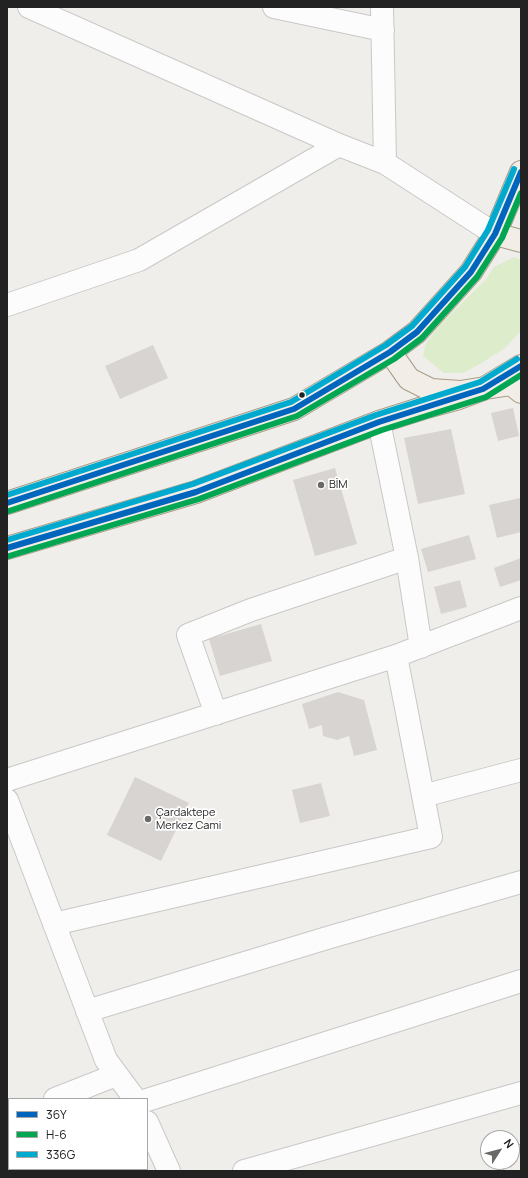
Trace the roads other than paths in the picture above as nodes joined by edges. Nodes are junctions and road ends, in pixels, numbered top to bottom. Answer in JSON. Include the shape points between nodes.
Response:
{"nodes":[{"id":1,"x":29,"y":7,"type":"edge"},
{"id":2,"x":382,"y":7,"type":"edge"},
{"id":3,"x":284,"y":8,"type":"edge"},
{"id":4,"x":383,"y":30,"type":"junction"},
{"id":5,"x":340,"y":144,"type":"junction"},
{"id":6,"x":385,"y":162,"type":"junction"},
{"id":7,"x":521,"y":172,"type":"edge"},
{"id":8,"x":495,"y":234,"type":"junction"},
{"id":9,"x":521,"y":241,"type":"edge"},
{"id":10,"x":7,"y":305,"type":"edge"},
{"id":11,"x":390,"y":352,"type":"junction"},
{"id":12,"x":521,"y":366,"type":"edge"},
{"id":13,"x":483,"y":389,"type":"junction"},
{"id":14,"x":521,"y":392,"type":"edge"},
{"id":15,"x":379,"y":422,"type":"junction"},
{"id":16,"x":7,"y":503,"type":"edge"},
{"id":17,"x":7,"y":548,"type":"edge"},
{"id":18,"x":407,"y":558,"type":"junction"},
{"id":19,"x":521,"y":608,"type":"edge"},
{"id":20,"x":421,"y":647,"type":"junction"},
{"id":21,"x":396,"y":656,"type":"junction"},
{"id":22,"x":216,"y":714,"type":"junction"},
{"id":23,"x":521,"y":770,"type":"edge"},
{"id":24,"x":7,"y":780,"type":"edge"},
{"id":25,"x":423,"y":796,"type":"junction"},
{"id":26,"x":7,"y":800,"type":"edge"},
{"id":27,"x":521,"y":882,"type":"edge"},
{"id":28,"x":54,"y":924,"type":"junction"},
{"id":29,"x":521,"y":981,"type":"edge"},
{"id":30,"x":87,"y":1012,"type":"junction"},
{"id":31,"x":116,"y":1075,"type":"junction"},
{"id":32,"x":521,"y":1093,"type":"edge"},
{"id":33,"x":58,"y":1098,"type":"edge"},
{"id":34,"x":135,"y":1098,"type":"edge"},
{"id":35,"x":148,"y":1100,"type":"edge"},
{"id":36,"x":148,"y":1124,"type":"edge"},
{"id":37,"x":521,"y":1156,"type":"edge"},
{"id":38,"x":169,"y":1171,"type":"edge"},
{"id":39,"x":244,"y":1171,"type":"edge"},
{"id":40,"x":515,"y":1171,"type":"edge"}],
"edges":[{"from":1,"to":5,"type":"street"},
{"from":2,"to":4,"type":"street"},
{"from":3,"to":4,"type":"street"},
{"from":4,"to":6,"type":"street"},
{"from":5,"to":6,"type":"street"},
{"from":5,"to":10,"type":"street","via":[[139,260]]},
{"from":6,"to":8,"type":"street"},
{"from":7,"to":8,"type":"main road"},
{"from":8,"to":9,"type":"main road"},
{"from":8,"to":11,"type":"main road","via":[[471,272],[446,301],[417,332]]},
{"from":11,"to":13,"type":"main road","via":[[409,379],[431,390],[460,392]]},
{"from":11,"to":16,"type":"main road","via":[[294,409]]},
{"from":12,"to":13,"type":"main road"},
{"from":13,"to":14,"type":"main road","via":[[511,384]]},
{"from":13,"to":15,"type":"main road"},
{"from":15,"to":17,"type":"main road","via":[[196,492]]},
{"from":15,"to":18,"type":"street"},
{"from":18,"to":20,"type":"street"},
{"from":18,"to":22,"type":"street","via":[[251,610],[188,634]]},
{"from":19,"to":20,"type":"street"},
{"from":20,"to":21,"type":"street"},
{"from":21,"to":22,"type":"street"},
{"from":21,"to":25,"type":"street"},
{"from":22,"to":24,"type":"street"},
{"from":23,"to":25,"type":"street"},
{"from":25,"to":28,"type":"street","via":[[431,837]]},
{"from":26,"to":28,"type":"street"},
{"from":27,"to":30,"type":"street","via":[[327,938]]},
{"from":28,"to":30,"type":"street"},
{"from":29,"to":35,"type":"street"},
{"from":30,"to":31,"type":"street","via":[[106,1060]]},
{"from":31,"to":33,"type":"street"},
{"from":31,"to":34,"type":"street"},
{"from":32,"to":39,"type":"street"},
{"from":36,"to":38,"type":"street"},
{"from":37,"to":40,"type":"main road"}]}
